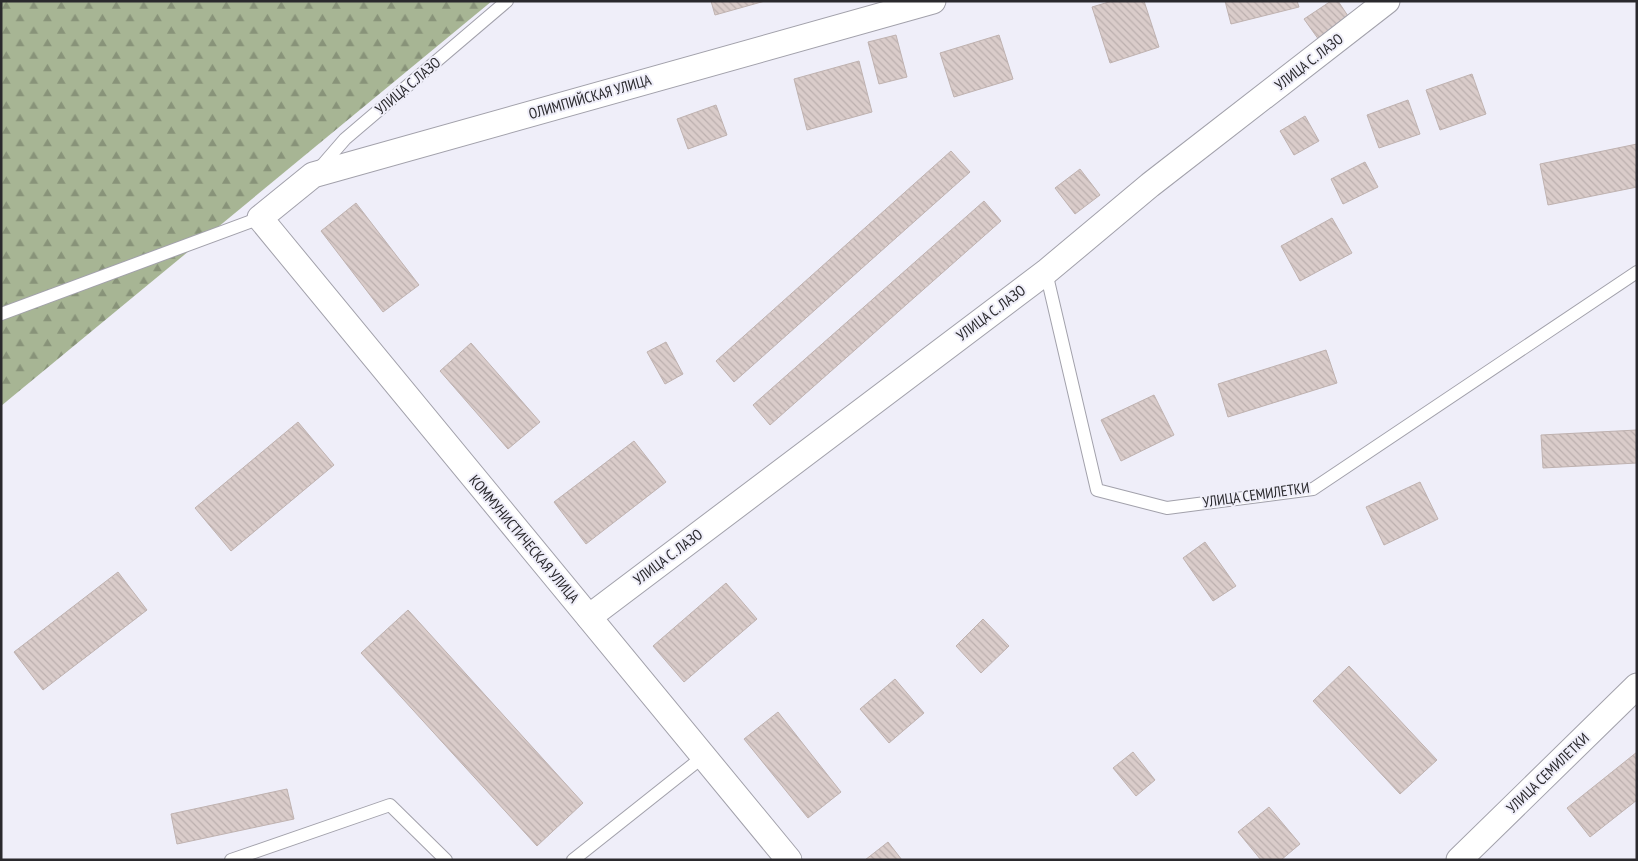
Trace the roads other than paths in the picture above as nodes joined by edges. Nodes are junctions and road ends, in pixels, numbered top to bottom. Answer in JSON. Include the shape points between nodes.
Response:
{"nodes":[{"id":1,"x":507,"y":1,"type":"edge"},
{"id":2,"x":933,"y":1,"type":"edge"},
{"id":3,"x":1387,"y":1,"type":"edge"},
{"id":4,"x":313,"y":175,"type":"junction"},
{"id":5,"x":260,"y":218,"type":"junction"},
{"id":6,"x":1046,"y":272,"type":"junction"},
{"id":7,"x":1637,"y":272,"type":"edge"},
{"id":8,"x":1,"y":314,"type":"edge"},
{"id":9,"x":589,"y":617,"type":"junction"},
{"id":10,"x":1637,"y":686,"type":"edge"},
{"id":11,"x":704,"y":756,"type":"junction"},
{"id":12,"x":231,"y":860,"type":"edge"},
{"id":13,"x":446,"y":860,"type":"edge"},
{"id":14,"x":573,"y":860,"type":"edge"},
{"id":15,"x":789,"y":860,"type":"edge"},
{"id":16,"x":1458,"y":860,"type":"edge"}],
"edges":[{"from":1,"to":4,"type":"lane","name":"УЛИЦА С.ЛАЗО","via":[[345,139]]},
{"from":2,"to":4,"type":"street","name":"ОЛИМПИЙСКАЯ УЛИЦА"},
{"from":3,"to":6,"type":"street","name":"УЛИЦА С. ЛАЗО","via":[[1150,184]]},
{"from":4,"to":5,"type":"street","name":"ОЛИМПИЙСКАЯ УЛИЦА"},
{"from":5,"to":8,"type":"lane"},
{"from":5,"to":9,"type":"street","name":"КОММУНИСТИЧЕСКАЯ УЛИЦА"},
{"from":6,"to":7,"type":"lane","name":"УЛИЦА СЕМИЛЕТКИ","via":[[1097,490],[1166,508],[1312,489]]},
{"from":6,"to":9,"type":"street","name":"УЛИЦА С. ЛАЗО"},
{"from":9,"to":11,"type":"street","name":"КОММУНИСТИЧЕСКАЯ УЛИЦА"},
{"from":10,"to":16,"type":"street","name":"УЛИЦА СЕМИЛЕТКИ"},
{"from":11,"to":14,"type":"lane"},
{"from":11,"to":15,"type":"street","name":"КОММУНИСТИЧЕСКАЯ УЛИЦА"},
{"from":12,"to":13,"type":"lane","via":[[390,805]]}]}
